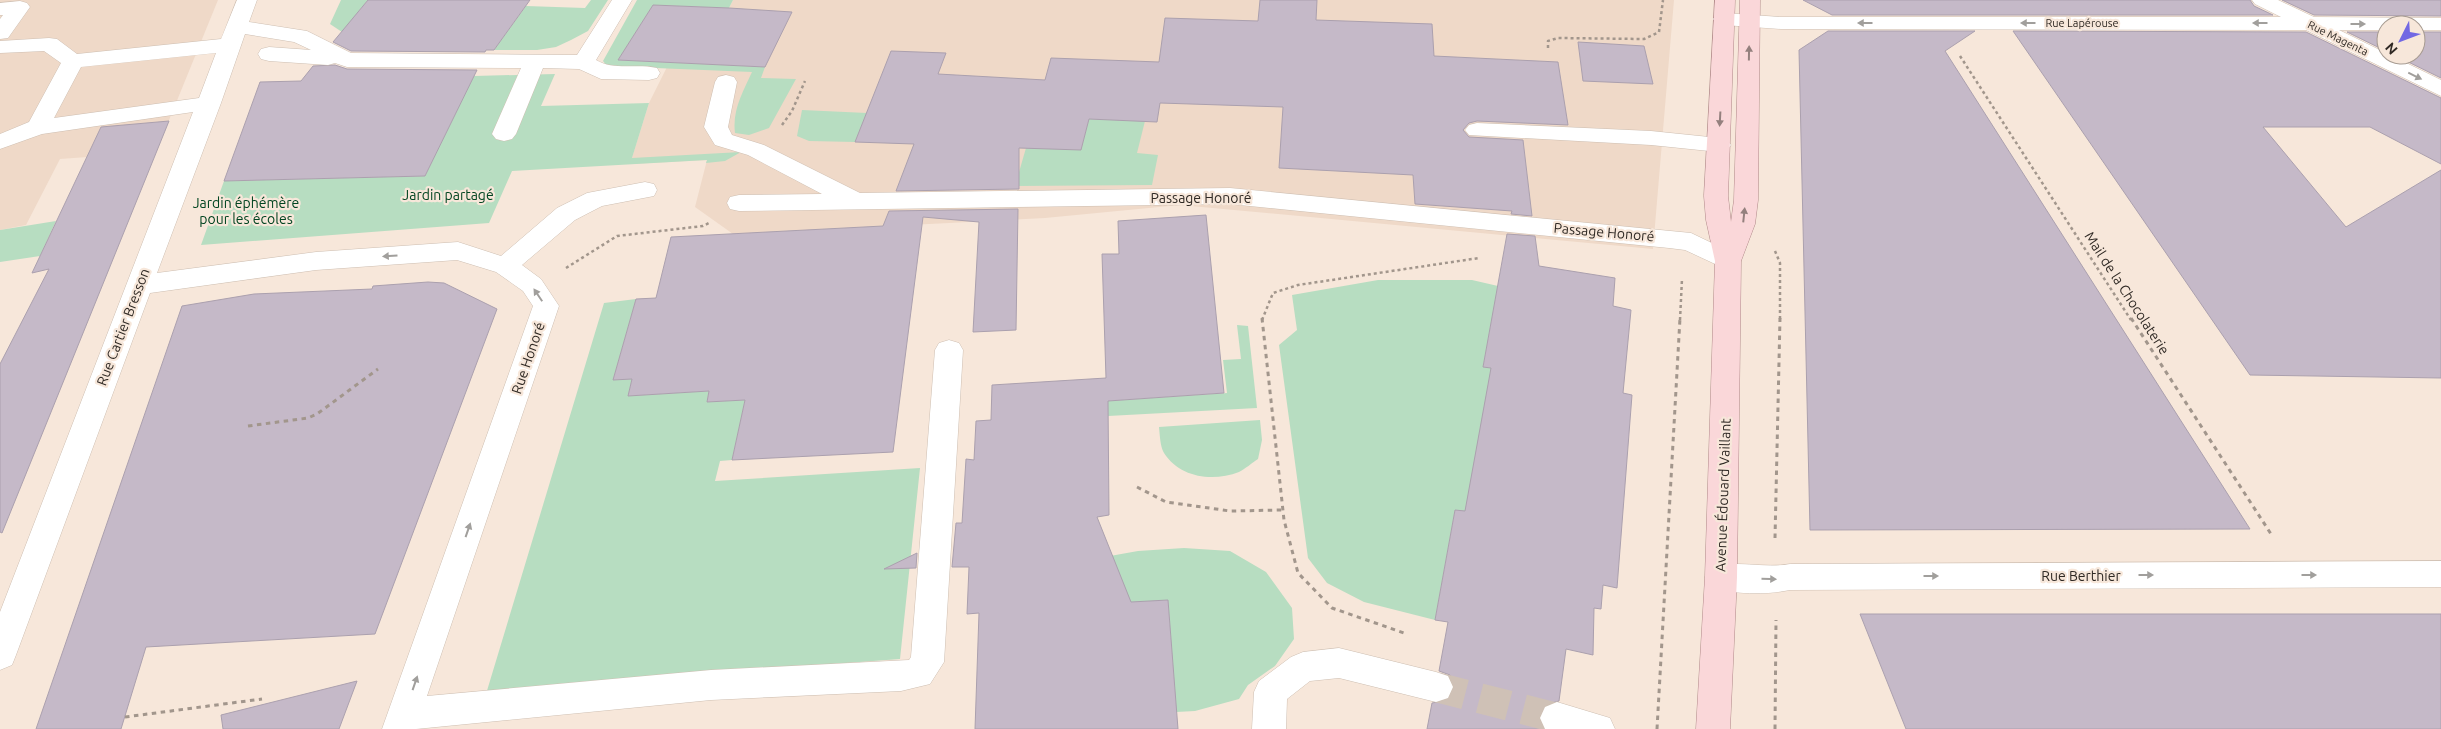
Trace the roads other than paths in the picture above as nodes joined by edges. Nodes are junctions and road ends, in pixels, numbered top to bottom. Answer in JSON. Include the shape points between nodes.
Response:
{"nodes":[{"id":1,"x":247,"y":0,"type":"edge"},
{"id":2,"x":622,"y":0,"type":"edge"},
{"id":3,"x":2262,"y":0,"type":"edge"},
{"id":4,"x":0,"y":9,"type":"edge"},
{"id":5,"x":1724,"y":10,"type":"edge"},
{"id":6,"x":1750,"y":11,"type":"edge"},
{"id":7,"x":2309,"y":24,"type":"junction"},
{"id":8,"x":2441,"y":24,"type":"edge"},
{"id":9,"x":0,"y":33,"type":"edge"},
{"id":10,"x":234,"y":36,"type":"junction"},
{"id":11,"x":0,"y":47,"type":"edge"},
{"id":12,"x":270,"y":54,"type":"dead end"},
{"id":13,"x":347,"y":60,"type":"junction"},
{"id":14,"x":73,"y":62,"type":"junction"},
{"id":15,"x":535,"y":62,"type":"junction"},
{"id":16,"x":584,"y":62,"type":"junction"},
{"id":17,"x":648,"y":73,"type":"dead end"},
{"id":18,"x":726,"y":82,"type":"dead end"},
{"id":19,"x":2441,"y":89,"type":"edge"},
{"id":20,"x":210,"y":103,"type":"junction"},
{"id":21,"x":38,"y":127,"type":"junction"},
{"id":22,"x":1477,"y":130,"type":"dead end"},
{"id":23,"x":504,"y":134,"type":"dead end"},
{"id":24,"x":0,"y":142,"type":"edge"},
{"id":25,"x":1719,"y":146,"type":"junction"},
{"id":26,"x":645,"y":190,"type":"dead end"},
{"id":27,"x":859,"y":202,"type":"junction"},
{"id":28,"x":739,"y":203,"type":"road end"},
{"id":29,"x":1728,"y":261,"type":"junction"},
{"id":30,"x":504,"y":266,"type":"junction"},
{"id":31,"x":139,"y":285,"type":"junction"},
{"id":32,"x":949,"y":350,"type":"dead end"},
{"id":33,"x":2441,"y":574,"type":"edge"},
{"id":34,"x":1720,"y":577,"type":"junction"},
{"id":35,"x":0,"y":655,"type":"edge"},
{"id":36,"x":1436,"y":687,"type":"tunnel mouth"},
{"id":37,"x":1557,"y":718,"type":"tunnel mouth"},
{"id":38,"x":401,"y":722,"type":"edge"},
{"id":39,"x":1269,"y":729,"type":"edge"},
{"id":40,"x":1598,"y":729,"type":"edge"},
{"id":41,"x":1713,"y":729,"type":"edge"}],
"edges":[{"from":1,"to":10,"type":"street","name":"Rue Cartier Bresson"},
{"from":2,"to":16,"type":"street"},
{"from":3,"to":7,"type":"street","name":"Rue Magenta"},
{"from":4,"to":9,"type":"street","via":[[20,7]]},
{"from":5,"to":6,"type":"street","name":"Rue Lapérouse"},
{"from":5,"to":25,"type":"main road","name":"Avenue Édouard Vaillant","one_way":true},
{"from":7,"to":6,"type":"street","name":"Rue Lapérouse","one_way":true,"via":[[1939,23]]},
{"from":29,"to":6,"type":"main road","name":"Avenue Édouard Vaillant","one_way":true,"via":[[1743,224],[1746,200]]},
{"from":7,"to":8,"type":"street","name":"Rue Lapérouse","one_way":true},
{"from":7,"to":19,"type":"street","name":"Rue Magenta","one_way":true},
{"from":10,"to":13,"type":"street","via":[[299,36]]},
{"from":10,"to":14,"type":"street"},
{"from":10,"to":20,"type":"street","name":"Rue Cartier Bresson"},
{"from":11,"to":14,"type":"street","via":[[49,44]]},
{"from":12,"to":13,"type":"street"},
{"from":13,"to":15,"type":"street"},
{"from":14,"to":21,"type":"street"},
{"from":15,"to":16,"type":"street"},
{"from":15,"to":23,"type":"street"},
{"from":16,"to":17,"type":"street","via":[[601,72]]},
{"from":18,"to":27,"type":"street","via":[[716,127],[723,140],[756,150]]},
{"from":20,"to":21,"type":"street"},
{"from":20,"to":31,"type":"street","name":"Rue Cartier Bresson"},
{"from":21,"to":24,"type":"street"},
{"from":22,"to":25,"type":"street","via":[[1651,138]]},
{"from":25,"to":29,"type":"main road","name":"Avenue Édouard Vaillant","via":[[1716,196]]},
{"from":26,"to":30,"type":"street","via":[[596,200],[566,214]]},
{"from":27,"to":28,"type":"street","name":"Passage Honoré"},
{"from":27,"to":29,"type":"street","name":"Passage Honoré","via":[[1230,196],[1691,242]]},
{"from":29,"to":34,"type":"main road","name":"Avenue Édouard Vaillant"},
{"from":30,"to":31,"type":"street","name":"Rue Honoré","one_way":true,"via":[[458,251],[316,261]]},
{"from":38,"to":30,"type":"street","name":"Rue Honoré","one_way":true,"via":[[546,306],[532,286]]},
{"from":31,"to":35,"type":"street","name":"Rue Cartier Bresson"},
{"from":32,"to":38,"type":"street","via":[[928,662],[918,673],[710,685]]},
{"from":34,"to":33,"type":"street","name":"Rue Berthier","one_way":true,"via":[[1775,580],[1790,577]]},
{"from":34,"to":41,"type":"main road","name":"Avenue Édouard Vaillant"},
{"from":36,"to":39,"type":"street","via":[[1339,663],[1303,667],[1271,692]]},
{"from":37,"to":40,"type":"street"}]}
